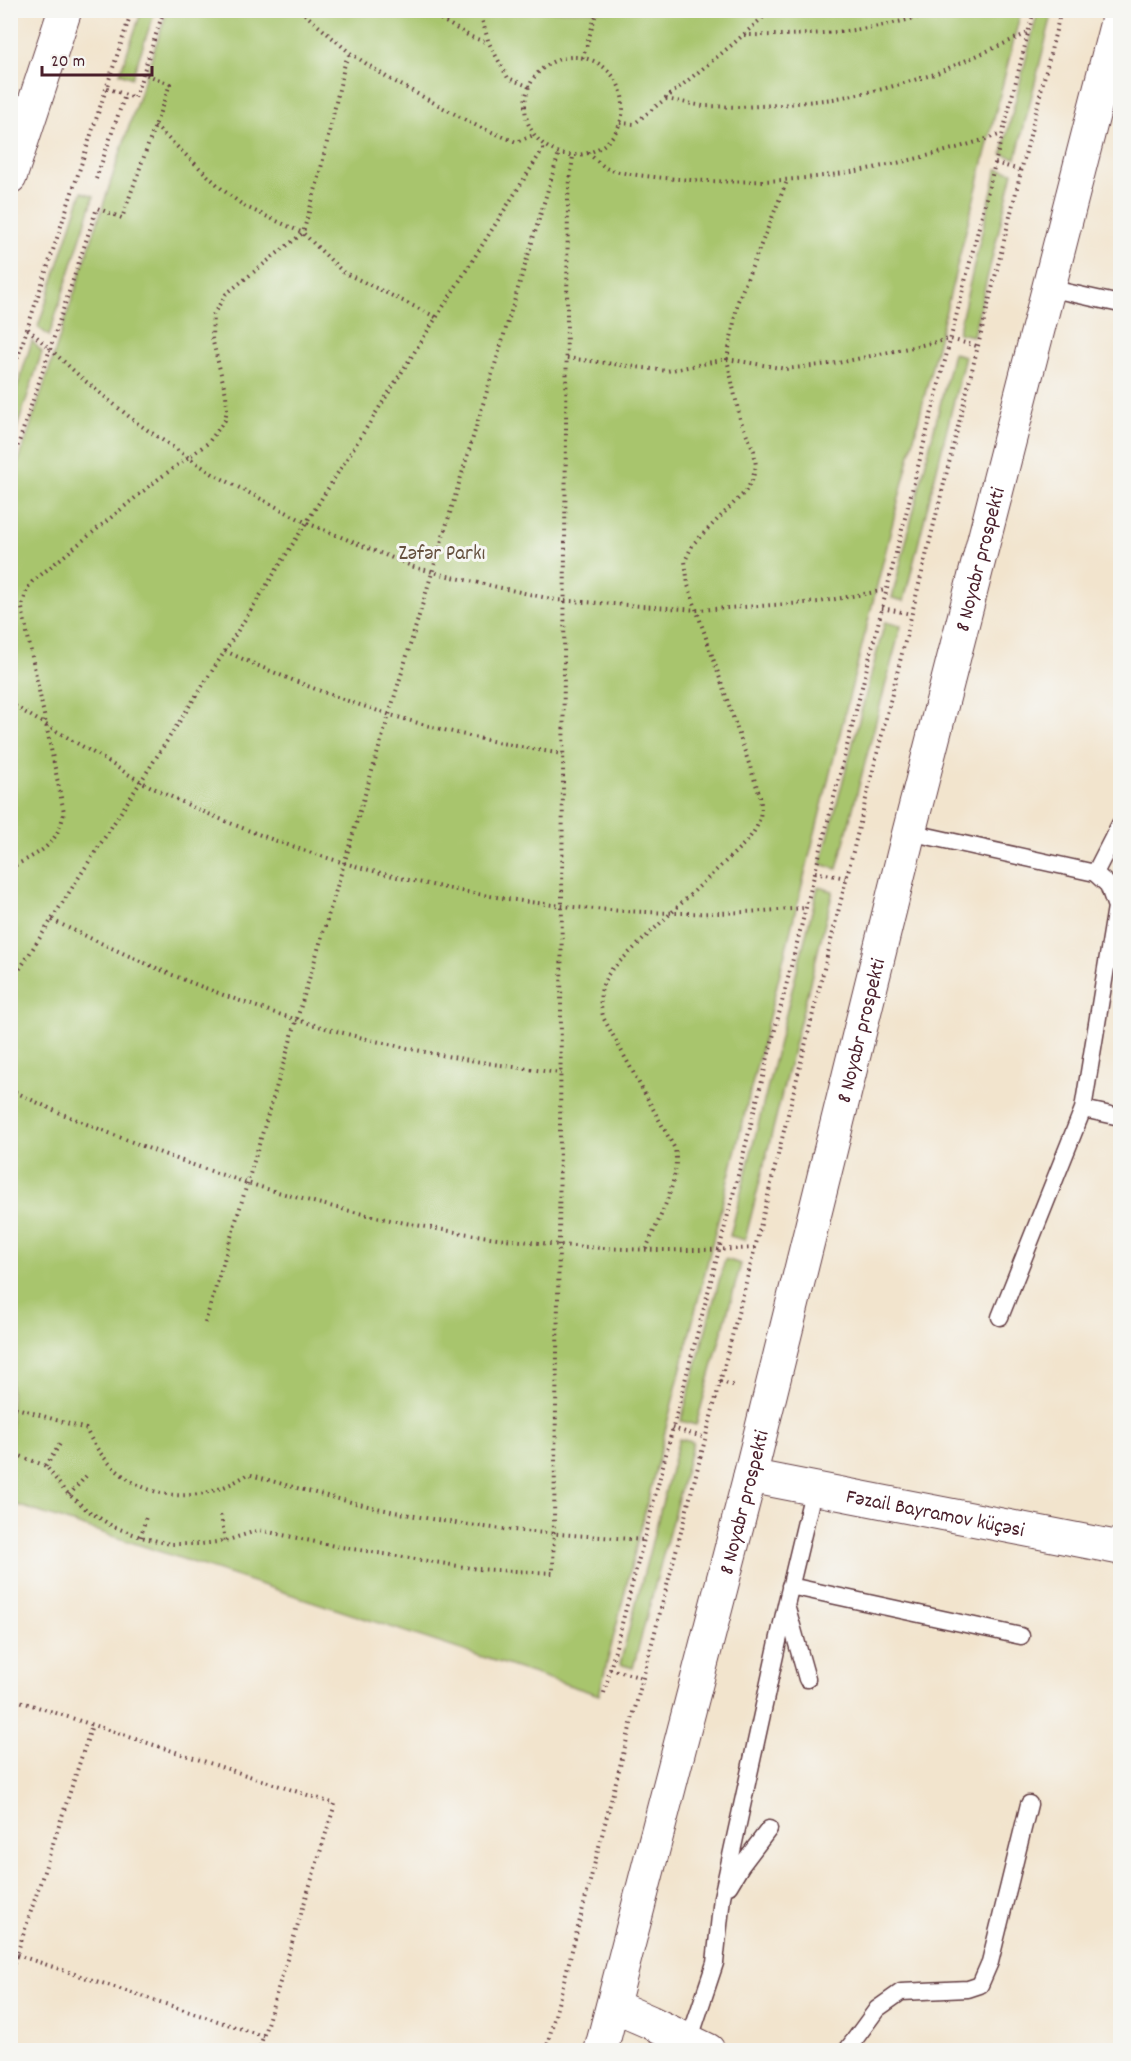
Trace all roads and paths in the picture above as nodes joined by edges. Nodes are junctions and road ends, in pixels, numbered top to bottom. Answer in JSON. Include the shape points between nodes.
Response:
{"nodes":[{"id":1,"x":65,"y":10,"type":"edge"},
{"id":2,"x":132,"y":10,"type":"edge"},
{"id":3,"x":164,"y":10,"type":"edge"},
{"id":4,"x":300,"y":10,"type":"edge"},
{"id":5,"x":425,"y":10,"type":"edge"},
{"id":6,"x":479,"y":10,"type":"edge"},
{"id":7,"x":597,"y":10,"type":"edge"},
{"id":8,"x":771,"y":10,"type":"edge"},
{"id":9,"x":942,"y":10,"type":"edge"},
{"id":10,"x":1034,"y":10,"type":"edge"},
{"id":11,"x":1061,"y":10,"type":"edge"},
{"id":12,"x":1120,"y":10,"type":"edge"},
{"id":13,"x":1028,"y":33,"type":"junction"},
{"id":14,"x":744,"y":35,"type":"junction"},
{"id":15,"x":489,"y":43,"type":"junction"},
{"id":16,"x":350,"y":54,"type":"junction"},
{"id":17,"x":583,"y":58,"type":"junction"},
{"id":18,"x":143,"y":74,"type":"junction"},
{"id":19,"x":530,"y":87,"type":"junction"},
{"id":20,"x":107,"y":88,"type":"junction"},
{"id":21,"x":125,"y":95,"type":"junction"},
{"id":22,"x":666,"y":99,"type":"junction"},
{"id":23,"x":620,"y":123,"type":"junction"},
{"id":24,"x":155,"y":126,"type":"junction"},
{"id":25,"x":1002,"y":134,"type":"junction"},
{"id":26,"x":534,"y":135,"type":"junction"},
{"id":27,"x":545,"y":147,"type":"junction"},
{"id":28,"x":558,"y":153,"type":"junction"},
{"id":29,"x":588,"y":153,"type":"junction"},
{"id":30,"x":573,"y":156,"type":"junction"},
{"id":31,"x":995,"y":163,"type":"junction"},
{"id":32,"x":1020,"y":170,"type":"junction"},
{"id":33,"x":10,"y":177,"type":"edge"},
{"id":34,"x":96,"y":179,"type":"dead end"},
{"id":35,"x":787,"y":180,"type":"junction"},
{"id":36,"x":303,"y":233,"type":"junction"},
{"id":37,"x":1048,"y":288,"type":"junction"},
{"id":38,"x":1120,"y":304,"type":"edge"},
{"id":39,"x":436,"y":317,"type":"junction"},
{"id":40,"x":28,"y":329,"type":"junction"},
{"id":41,"x":950,"y":339,"type":"junction"},
{"id":42,"x":976,"y":346,"type":"junction"},
{"id":43,"x":51,"y":348,"type":"junction"},
{"id":44,"x":567,"y":358,"type":"junction"},
{"id":45,"x":727,"y":359,"type":"junction"},
{"id":46,"x":10,"y":381,"type":"edge"},
{"id":47,"x":188,"y":458,"type":"junction"},
{"id":48,"x":10,"y":469,"type":"edge"},
{"id":49,"x":307,"y":523,"type":"junction"},
{"id":50,"x":432,"y":572,"type":"junction"},
{"id":51,"x":886,"y":590,"type":"junction"},
{"id":52,"x":565,"y":601,"type":"junction"},
{"id":53,"x":882,"y":608,"type":"junction"},
{"id":54,"x":698,"y":610,"type":"junction"},
{"id":55,"x":911,"y":614,"type":"junction"},
{"id":56,"x":225,"y":651,"type":"junction"},
{"id":57,"x":10,"y":703,"type":"edge"},
{"id":58,"x":389,"y":716,"type":"junction"},
{"id":59,"x":45,"y":725,"type":"junction"},
{"id":60,"x":563,"y":754,"type":"junction"},
{"id":61,"x":141,"y":782,"type":"junction"},
{"id":62,"x":1120,"y":824,"type":"edge"},
{"id":63,"x":909,"y":832,"type":"junction"},
{"id":64,"x":344,"y":862,"type":"junction"},
{"id":65,"x":10,"y":868,"type":"edge"},
{"id":66,"x":815,"y":872,"type":"junction"},
{"id":67,"x":1095,"y":873,"type":"junction"},
{"id":68,"x":846,"y":878,"type":"junction"},
{"id":69,"x":562,"y":906,"type":"junction"},
{"id":70,"x":805,"y":908,"type":"junction"},
{"id":71,"x":672,"y":913,"type":"junction"},
{"id":72,"x":52,"y":920,"type":"junction"},
{"id":73,"x":10,"y":984,"type":"edge"},
{"id":74,"x":296,"y":1020,"type":"junction"},
{"id":75,"x":561,"y":1073,"type":"junction"},
{"id":76,"x":10,"y":1089,"type":"edge"},
{"id":77,"x":1083,"y":1109,"type":"junction"},
{"id":78,"x":1120,"y":1117,"type":"edge"},
{"id":79,"x":247,"y":1183,"type":"junction"},
{"id":80,"x":559,"y":1244,"type":"junction"},
{"id":81,"x":755,"y":1248,"type":"junction"},
{"id":82,"x":646,"y":1249,"type":"junction"},
{"id":83,"x":719,"y":1250,"type":"junction"},
{"id":84,"x":1000,"y":1317,"type":"dead end"},
{"id":85,"x":205,"y":1323,"type":"dead end"},
{"id":86,"x":10,"y":1406,"type":"edge"},
{"id":87,"x":672,"y":1428,"type":"junction"},
{"id":88,"x":706,"y":1438,"type":"junction"},
{"id":89,"x":60,"y":1444,"type":"dead end"},
{"id":90,"x":10,"y":1452,"type":"edge"},
{"id":91,"x":46,"y":1466,"type":"junction"},
{"id":92,"x":87,"y":1475,"type":"dead end"},
{"id":93,"x":750,"y":1476,"type":"junction"},
{"id":94,"x":814,"y":1488,"type":"junction"},
{"id":95,"x":69,"y":1495,"type":"junction"},
{"id":96,"x":221,"y":1515,"type":"dead end"},
{"id":97,"x":146,"y":1516,"type":"dead end"},
{"id":98,"x":554,"y":1534,"type":"junction"},
{"id":99,"x":141,"y":1537,"type":"junction"},
{"id":100,"x":643,"y":1540,"type":"junction"},
{"id":101,"x":225,"y":1541,"type":"junction"},
{"id":102,"x":1120,"y":1548,"type":"edge"},
{"id":103,"x":790,"y":1586,"type":"junction"},
{"id":104,"x":786,"y":1605,"type":"junction"},
{"id":105,"x":1021,"y":1636,"type":"dead end"},
{"id":106,"x":610,"y":1669,"type":"junction"},
{"id":107,"x":643,"y":1678,"type":"junction"},
{"id":108,"x":807,"y":1679,"type":"dead end"},
{"id":109,"x":604,"y":1693,"type":"dead end"},
{"id":110,"x":10,"y":1698,"type":"edge"},
{"id":111,"x":92,"y":1725,"type":"junction"},
{"id":112,"x":1029,"y":1804,"type":"dead end"},
{"id":113,"x":769,"y":1829,"type":"dead end"},
{"id":114,"x":722,"y":1897,"type":"junction"},
{"id":115,"x":17,"y":1955,"type":"junction"},
{"id":116,"x":10,"y":1975,"type":"edge"},
{"id":117,"x":613,"y":2006,"type":"junction"},
{"id":118,"x":263,"y":2036,"type":"junction"},
{"id":119,"x":699,"y":2046,"type":"edge"},
{"id":120,"x":258,"y":2050,"type":"edge"},
{"id":121,"x":546,"y":2050,"type":"edge"},
{"id":122,"x":601,"y":2050,"type":"edge"},
{"id":123,"x":847,"y":2050,"type":"edge"}],
"edges":[{"from":1,"to":33,"type":"main road"},
{"from":2,"to":20,"type":"path"},
{"from":3,"to":18,"type":"path"},
{"from":4,"to":16,"type":"path"},
{"from":5,"to":15,"type":"path"},
{"from":6,"to":15,"type":"path"},
{"from":7,"to":17,"type":"path"},
{"from":8,"to":14,"type":"path"},
{"from":9,"to":14,"type":"path","via":[[853,32]]},
{"from":10,"to":13,"type":"path"},
{"from":11,"to":32,"type":"path"},
{"from":12,"to":37,"type":"main road","name":"8 Noyabr prospekti"},
{"from":13,"to":22,"type":"path","via":[[935,74],[833,99],[739,107]]},
{"from":13,"to":25,"type":"path"},
{"from":14,"to":22,"type":"path"},
{"from":15,"to":19,"type":"path","via":[[508,78]]},
{"from":16,"to":26,"type":"path","via":[[477,126],[516,142]]},
{"from":16,"to":36,"type":"path"},
{"from":17,"to":19,"type":"path","via":[[551,63],[538,73]]},
{"from":17,"to":23,"type":"path","via":[[599,64],[621,90]]},
{"from":18,"to":21,"type":"path","via":[[135,98]]},
{"from":18,"to":24,"type":"path","via":[[170,84]]},
{"from":19,"to":26,"type":"path","via":[[525,103]]},
{"from":20,"to":21,"type":"path"},
{"from":20,"to":40,"type":"path"},
{"from":21,"to":34,"type":"path"},
{"from":22,"to":23,"type":"path","via":[[634,124]]},
{"from":23,"to":29,"type":"path","via":[[613,137]]},
{"from":24,"to":36,"type":"path","via":[[244,206]]},
{"from":24,"to":43,"type":"path","via":[[122,218],[97,208]]},
{"from":25,"to":31,"type":"path"},
{"from":25,"to":35,"type":"path","via":[[878,169]]},
{"from":26,"to":27,"type":"path"},
{"from":27,"to":28,"type":"path"},
{"from":27,"to":39,"type":"path"},
{"from":28,"to":30,"type":"path"},
{"from":28,"to":50,"type":"path"},
{"from":29,"to":30,"type":"path"},
{"from":29,"to":35,"type":"path","via":[[608,169],[654,177]]},
{"from":30,"to":44,"type":"path","via":[[568,197]]},
{"from":31,"to":32,"type":"path"},
{"from":31,"to":41,"type":"path"},
{"from":32,"to":42,"type":"path"},
{"from":35,"to":45,"type":"path","via":[[738,301]]},
{"from":36,"to":39,"type":"path","via":[[343,272]]},
{"from":36,"to":47,"type":"path","via":[[226,294],[213,315],[212,338],[227,409],[217,432]]},
{"from":37,"to":38,"type":"lane"},
{"from":37,"to":63,"type":"main road","name":"8 Noyabr prospekti"},
{"from":39,"to":49,"type":"path"},
{"from":40,"to":43,"type":"path"},
{"from":40,"to":46,"type":"path"},
{"from":41,"to":42,"type":"path"},
{"from":41,"to":45,"type":"path","via":[[838,363],[786,369]]},
{"from":41,"to":51,"type":"path"},
{"from":42,"to":55,"type":"path"},
{"from":43,"to":47,"type":"path","via":[[136,423]]},
{"from":43,"to":48,"type":"path"},
{"from":44,"to":45,"type":"path","via":[[667,370]]},
{"from":44,"to":52,"type":"path"},
{"from":45,"to":54,"type":"path","via":[[740,419],[756,466],[745,492],[688,551],[686,575]]},
{"from":47,"to":49,"type":"path"},
{"from":47,"to":59,"type":"path","via":[[87,536],[27,589],[22,608]]},
{"from":49,"to":50,"type":"path"},
{"from":49,"to":56,"type":"path"},
{"from":50,"to":52,"type":"path"},
{"from":50,"to":58,"type":"path"},
{"from":51,"to":53,"type":"path"},
{"from":51,"to":54,"type":"path","via":[[819,602]]},
{"from":52,"to":54,"type":"path"},
{"from":52,"to":60,"type":"path"},
{"from":53,"to":55,"type":"path"},
{"from":53,"to":66,"type":"path"},
{"from":54,"to":71,"type":"path","via":[[760,796],[761,818],[746,842]]},
{"from":55,"to":68,"type":"path"},
{"from":56,"to":58,"type":"path","via":[[306,687]]},
{"from":56,"to":61,"type":"path"},
{"from":57,"to":59,"type":"path"},
{"from":58,"to":60,"type":"path"},
{"from":58,"to":64,"type":"path"},
{"from":59,"to":61,"type":"path"},
{"from":59,"to":65,"type":"path","via":[[64,812],[62,822],[47,848]]},
{"from":60,"to":69,"type":"path"},
{"from":61,"to":64,"type":"path","via":[[242,827]]},
{"from":61,"to":72,"type":"path"},
{"from":62,"to":67,"type":"lane"},
{"from":63,"to":67,"type":"lane"},
{"from":63,"to":93,"type":"main road","name":"8 Noyabr prospekti"},
{"from":64,"to":69,"type":"path","via":[[453,890]]},
{"from":64,"to":74,"type":"path"},
{"from":66,"to":68,"type":"path"},
{"from":66,"to":70,"type":"path"},
{"from":67,"to":77,"type":"lane","via":[[1108,885],[1116,907]]},
{"from":68,"to":81,"type":"path"},
{"from":69,"to":71,"type":"path"},
{"from":69,"to":75,"type":"path"},
{"from":70,"to":71,"type":"path"},
{"from":70,"to":83,"type":"path"},
{"from":71,"to":82,"type":"path","via":[[612,969],[600,992],[604,1019],[677,1160]]},
{"from":72,"to":73,"type":"path"},
{"from":72,"to":74,"type":"path","via":[[167,973]]},
{"from":74,"to":75,"type":"path","via":[[434,1054]]},
{"from":74,"to":79,"type":"path"},
{"from":75,"to":80,"type":"path"},
{"from":76,"to":79,"type":"path","via":[[101,1130]]},
{"from":77,"to":78,"type":"lane"},
{"from":77,"to":84,"type":"lane"},
{"from":79,"to":80,"type":"path","via":[[402,1222]]},
{"from":79,"to":85,"type":"path"},
{"from":80,"to":82,"type":"path"},
{"from":80,"to":98,"type":"path"},
{"from":81,"to":83,"type":"path"},
{"from":81,"to":88,"type":"path"},
{"from":82,"to":83,"type":"path"},
{"from":83,"to":87,"type":"path"},
{"from":86,"to":98,"type":"path","via":[[86,1429],[112,1468],[135,1484],[156,1492],[201,1494],[226,1487],[248,1474],[346,1502],[444,1521]]},
{"from":87,"to":88,"type":"path"},
{"from":87,"to":100,"type":"path"},
{"from":88,"to":107,"type":"path"},
{"from":89,"to":91,"type":"path"},
{"from":90,"to":91,"type":"path"},
{"from":91,"to":95,"type":"path"},
{"from":92,"to":95,"type":"path"},
{"from":93,"to":94,"type":"main road","name":"Fəzail Bayramov küçəsi"},
{"from":93,"to":117,"type":"main road","name":"8 Noyabr prospekti"},
{"from":94,"to":102,"type":"main road","name":"Fəzail Bayramov küçəsi"},
{"from":94,"to":103,"type":"lane"},
{"from":95,"to":99,"type":"path","via":[[112,1526]]},
{"from":96,"to":101,"type":"path"},
{"from":97,"to":99,"type":"path"},
{"from":98,"to":100,"type":"path"},
{"from":98,"to":101,"type":"path","via":[[553,1573],[466,1567],[259,1530]]},
{"from":99,"to":101,"type":"path","via":[[170,1544]]},
{"from":100,"to":106,"type":"path"},
{"from":103,"to":104,"type":"lane"},
{"from":103,"to":105,"type":"lane"},
{"from":104,"to":108,"type":"lane"},
{"from":104,"to":114,"type":"lane"},
{"from":106,"to":107,"type":"path"},
{"from":106,"to":109,"type":"path"},
{"from":107,"to":121,"type":"path"},
{"from":110,"to":111,"type":"path"},
{"from":111,"to":115,"type":"path"},
{"from":111,"to":118,"type":"path","via":[[335,1804]]},
{"from":112,"to":123,"type":"lane","via":[[990,1962],[980,1985],[901,1992],[877,2009]]},
{"from":113,"to":114,"type":"lane"},
{"from":114,"to":119,"type":"lane","via":[[715,1964]]},
{"from":115,"to":116,"type":"path"},
{"from":115,"to":118,"type":"path"},
{"from":117,"to":119,"type":"main road"},
{"from":117,"to":122,"type":"main road","name":"8 Noyabr prospekti"},
{"from":118,"to":120,"type":"path"}]}
